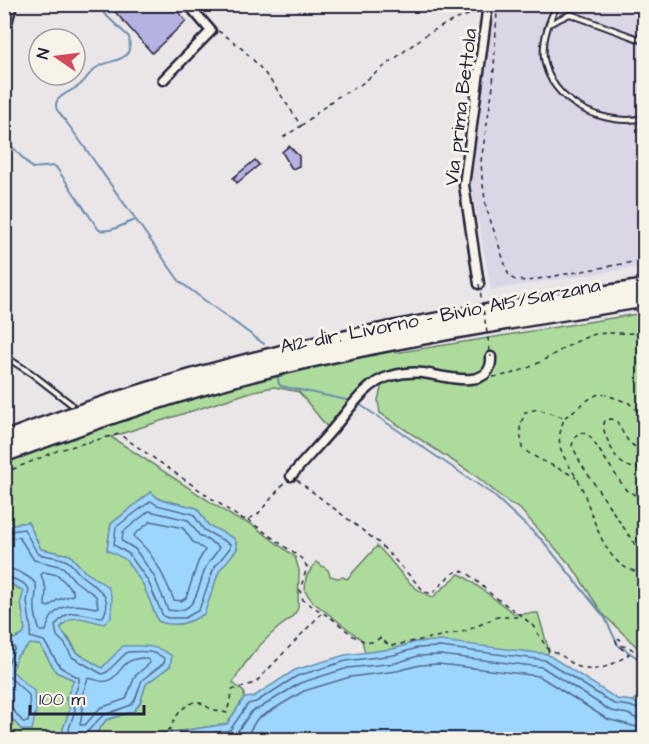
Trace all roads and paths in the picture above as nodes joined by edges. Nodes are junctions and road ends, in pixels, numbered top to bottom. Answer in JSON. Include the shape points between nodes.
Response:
{"nodes":[{"id":1,"x":12,"y":4,"type":"edge"},
{"id":2,"x":188,"y":4,"type":"edge"},
{"id":3,"x":499,"y":4,"type":"edge"},
{"id":4,"x":510,"y":4,"type":"edge"},
{"id":5,"x":558,"y":4,"type":"edge"},
{"id":6,"x":488,"y":6,"type":"edge"},
{"id":7,"x":497,"y":11,"type":"junction"},
{"id":8,"x":549,"y":24,"type":"junction"},
{"id":9,"x":211,"y":31,"type":"junction"},
{"id":10,"x":4,"y":35,"type":"edge"},
{"id":11,"x":645,"y":41,"type":"edge"},
{"id":12,"x":163,"y":80,"type":"dead end"},
{"id":13,"x":645,"y":118,"type":"edge"},
{"id":14,"x":301,"y":126,"type":"junction"},
{"id":15,"x":282,"y":138,"type":"dead end"},
{"id":16,"x":645,"y":260,"type":"edge"},
{"id":17,"x":479,"y":284,"type":"joint"},
{"id":18,"x":645,"y":288,"type":"edge"},
{"id":19,"x":645,"y":299,"type":"edge"},
{"id":20,"x":645,"y":349,"type":"edge"},
{"id":21,"x":4,"y":356,"type":"edge"},
{"id":22,"x":491,"y":357,"type":"joint"},
{"id":23,"x":481,"y":378,"type":"junction"},
{"id":24,"x":645,"y":390,"type":"edge"},
{"id":25,"x":645,"y":400,"type":"edge"},
{"id":26,"x":71,"y":404,"type":"dead end"},
{"id":27,"x":564,"y":417,"type":"junction"},
{"id":28,"x":645,"y":418,"type":"edge"},
{"id":29,"x":4,"y":440,"type":"edge"},
{"id":30,"x":645,"y":448,"type":"edge"},
{"id":31,"x":4,"y":454,"type":"edge"},
{"id":32,"x":645,"y":467,"type":"edge"},
{"id":33,"x":4,"y":473,"type":"edge"},
{"id":34,"x":291,"y":476,"type":"junction"},
{"id":35,"x":577,"y":479,"type":"junction"},
{"id":36,"x":645,"y":495,"type":"edge"},
{"id":37,"x":247,"y":519,"type":"junction"},
{"id":38,"x":645,"y":521,"type":"edge"},
{"id":39,"x":645,"y":526,"type":"edge"},
{"id":40,"x":645,"y":554,"type":"edge"},
{"id":41,"x":645,"y":572,"type":"edge"},
{"id":42,"x":322,"y":613,"type":"junction"},
{"id":43,"x":523,"y":617,"type":"junction"},
{"id":44,"x":645,"y":649,"type":"edge"},
{"id":45,"x":133,"y":740,"type":"edge"}],
"edges":[{"from":1,"to":10,"type":"street"},
{"from":2,"to":9,"type":"street"},
{"from":3,"to":7,"type":"path"},
{"from":4,"to":7,"type":"path"},
{"from":5,"to":8,"type":"lane"},
{"from":6,"to":14,"type":"path","via":[[427,34]]},
{"from":6,"to":17,"type":"street","name":"Via prima Bettola","via":[[464,184]]},
{"from":7,"to":16,"type":"path","via":[[493,86],[481,161],[486,207],[509,276],[527,281]]},
{"from":8,"to":11,"type":"lane","via":[[570,14]]},
{"from":8,"to":13,"type":"lane","via":[[544,57],[562,94],[590,113],[607,119],[629,122]]},
{"from":9,"to":12,"type":"street"},
{"from":9,"to":14,"type":"path","via":[[228,37],[252,58]]},
{"from":14,"to":15,"type":"path"},
{"from":17,"to":22,"type":"path","bridge":true},
{"from":18,"to":29,"type":"highway","via":[[388,330],[270,356],[139,393]]},
{"from":19,"to":31,"type":"highway","name":"A12 dir. Livorno - Bivio A15/Sarzana","via":[[392,342],[272,368],[142,405]]},
{"from":20,"to":23,"type":"path","via":[[636,333],[591,335],[533,368]]},
{"from":21,"to":26,"type":"lane"},
{"from":22,"to":23,"type":"street","via":[[491,365]]},
{"from":23,"to":34,"type":"street","via":[[401,373],[381,380]]},
{"from":24,"to":25,"type":"path"},
{"from":27,"to":28,"type":"path","via":[[602,393],[629,403]]},
{"from":27,"to":35,"type":"path","via":[[560,446]]},
{"from":27,"to":35,"type":"path","via":[[538,410],[525,412],[520,426],[522,448]]},
{"from":30,"to":32,"type":"path","via":[[632,446],[616,420],[605,420],[604,433],[615,456],[623,465]]},
{"from":33,"to":37,"type":"path","via":[[59,450],[119,434],[240,518]]},
{"from":34,"to":37,"type":"path","via":[[258,514]]},
{"from":34,"to":43,"type":"path","via":[[379,543],[425,592],[432,594],[460,570]]},
{"from":35,"to":41,"type":"path","via":[[609,551],[621,566]]},
{"from":36,"to":40,"type":"path","via":[[637,496],[626,490],[589,435],[577,434],[572,445],[581,464]]},
{"from":37,"to":42,"type":"path","via":[[302,559],[306,567],[300,590],[303,600]]},
{"from":38,"to":39,"type":"path"},
{"from":42,"to":43,"type":"path","via":[[353,636],[366,642],[380,638],[390,646],[466,631],[497,617]]},
{"from":42,"to":45,"type":"path","via":[[255,683],[232,690],[227,713],[197,701],[184,707],[165,733]]},
{"from":43,"to":44,"type":"path","via":[[549,651],[579,667],[612,666],[629,654],[618,646],[615,638],[620,639],[624,648]]}]}
